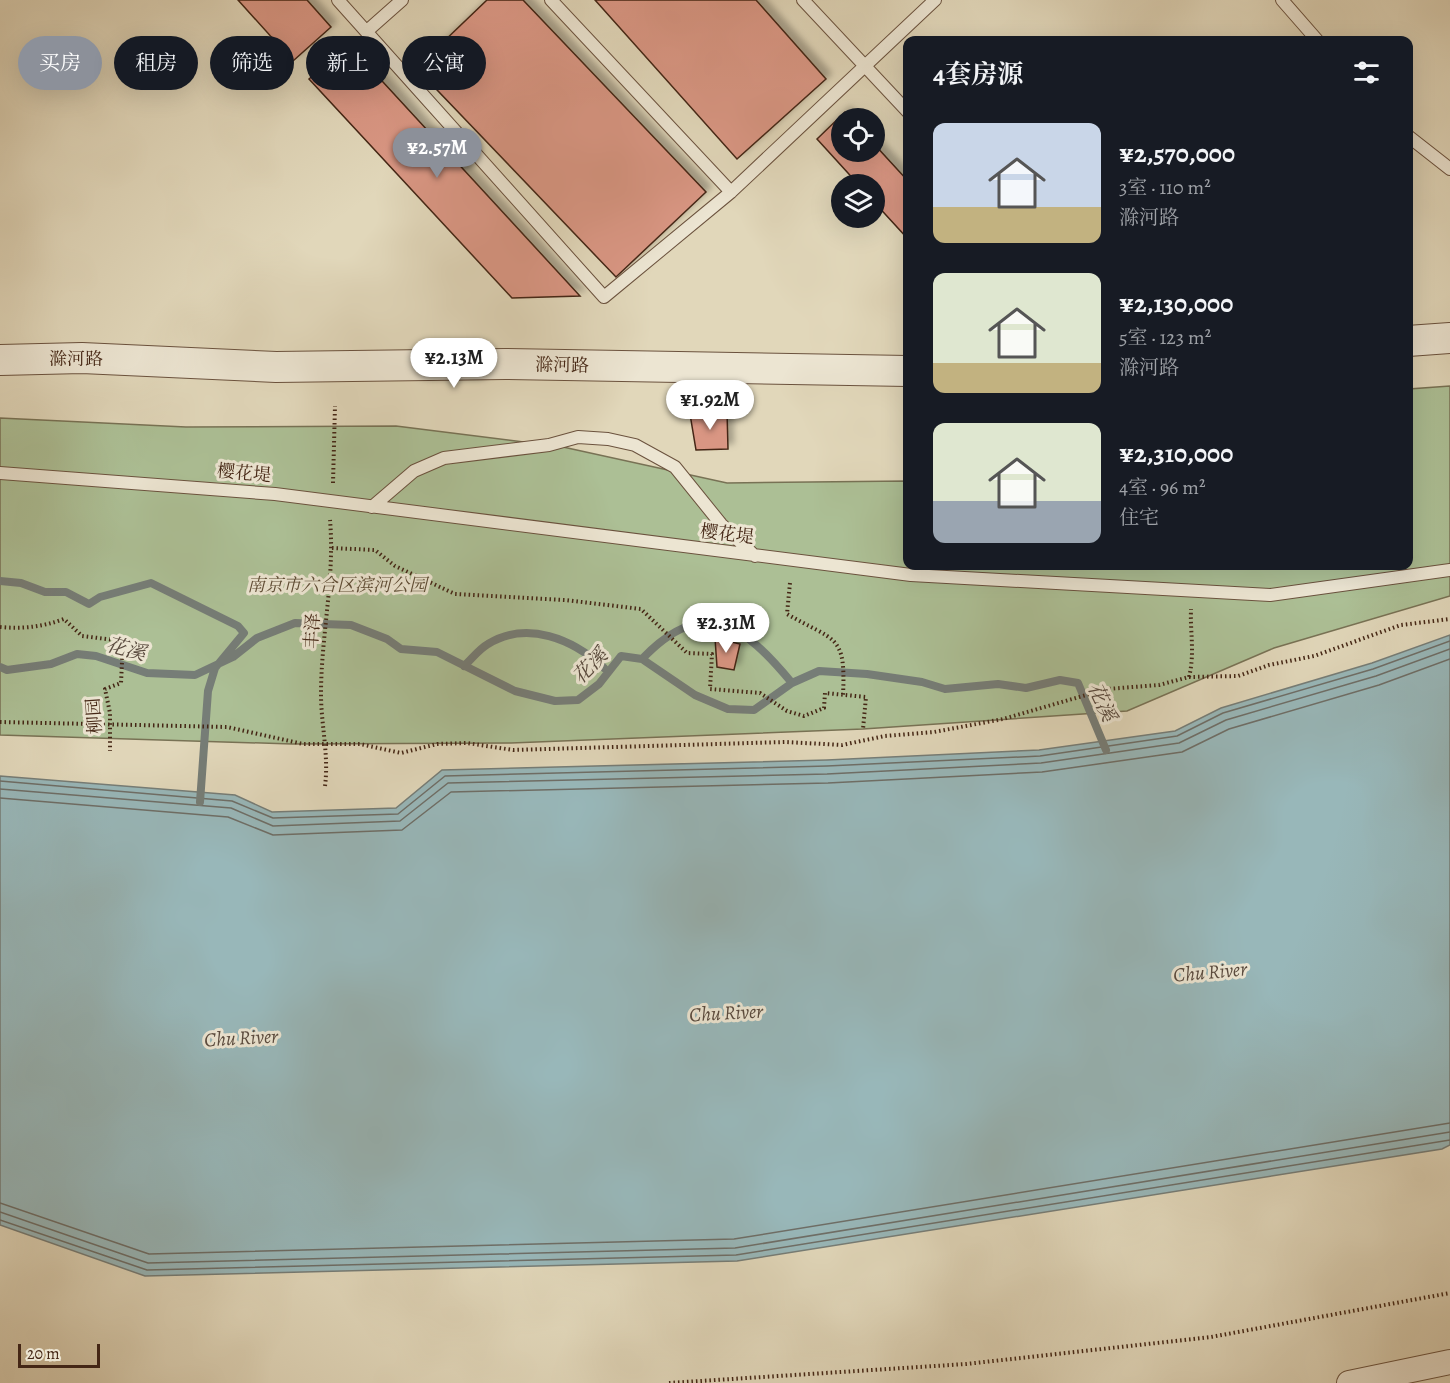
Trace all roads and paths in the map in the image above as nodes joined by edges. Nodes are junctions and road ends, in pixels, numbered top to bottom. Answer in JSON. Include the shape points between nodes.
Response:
{"nodes":[{"id":1,"x":338,"y":0,"type":"edge"},
{"id":2,"x":402,"y":0,"type":"edge"},
{"id":3,"x":551,"y":0,"type":"edge"},
{"id":4,"x":803,"y":0,"type":"edge"},
{"id":5,"x":935,"y":0,"type":"edge"},
{"id":6,"x":1282,"y":0,"type":"edge"},
{"id":7,"x":367,"y":31,"type":"junction"},
{"id":8,"x":1314,"y":36,"type":"edge"},
{"id":9,"x":863,"y":67,"type":"junction"},
{"id":10,"x":903,"y":107,"type":"edge"},
{"id":11,"x":1413,"y":140,"type":"edge"},
{"id":12,"x":1450,"y":169,"type":"edge"},
{"id":13,"x":731,"y":192,"type":"junction"},
{"id":14,"x":1450,"y":338,"type":"edge"},
{"id":15,"x":1413,"y":340,"type":"edge"},
{"id":16,"x":0,"y":360,"type":"edge"},
{"id":17,"x":903,"y":371,"type":"edge"},
{"id":18,"x":0,"y":473,"type":"edge"},
{"id":19,"x":372,"y":507,"type":"junction"},
{"id":20,"x":332,"y":548,"type":"dead end"},
{"id":21,"x":755,"y":556,"type":"junction"},
{"id":22,"x":329,"y":569,"type":"dead end"},
{"id":23,"x":1450,"y":570,"type":"edge"},
{"id":24,"x":790,"y":583,"type":"dead end"},
{"id":25,"x":1192,"y":604,"type":"dead end"},
{"id":26,"x":1450,"y":619,"type":"edge"},
{"id":27,"x":0,"y":627,"type":"edge"},
{"id":28,"x":1189,"y":677,"type":"junction"},
{"id":29,"x":843,"y":694,"type":"junction"},
{"id":30,"x":0,"y":722,"type":"edge"},
{"id":31,"x":863,"y":729,"type":"dead end"},
{"id":32,"x":110,"y":751,"type":"dead end"},
{"id":33,"x":325,"y":786,"type":"dead end"},
{"id":34,"x":1450,"y":1293,"type":"edge"},
{"id":35,"x":1450,"y":1362,"type":"edge"},
{"id":36,"x":669,"y":1383,"type":"edge"},
{"id":37,"x":1349,"y":1383,"type":"edge"}],
"edges":[{"from":1,"to":7,"type":"lane"},
{"from":2,"to":7,"type":"lane"},
{"from":3,"to":13,"type":"lane"},
{"from":4,"to":9,"type":"lane"},
{"from":5,"to":9,"type":"lane"},
{"from":6,"to":8,"type":"lane"},
{"from":7,"to":13,"type":"lane","via":[[604,297]]},
{"from":9,"to":10,"type":"lane"},
{"from":9,"to":13,"type":"lane"},
{"from":11,"to":12,"type":"lane"},
{"from":14,"to":15,"type":"street"},
{"from":16,"to":17,"type":"street","name":"滁河路","via":[[82,358],[276,367],[505,364]]},
{"from":18,"to":19,"type":"lane","name":"樱花堤","via":[[275,494]]},
{"from":19,"to":21,"type":"lane","name":"樱花堤"},
{"from":19,"to":21,"type":"lane","via":[[414,471],[444,458],[549,445],[578,437],[608,439],[635,445],[675,467],[721,524]]},
{"from":20,"to":29,"type":"path","via":[[375,550],[394,566],[455,594],[641,609],[687,653],[712,654],[710,689],[760,693],[787,711],[804,716],[824,708],[825,693]]},
{"from":21,"to":23,"type":"lane","name":"樱花堤","via":[[911,575],[1270,595]]},
{"from":22,"to":33,"type":"path","name":"丰泽","via":[[321,695],[328,764]]},
{"from":24,"to":29,"type":"path","via":[[788,614],[826,633],[840,645]]},
{"from":25,"to":28,"type":"path","via":[[1190,631],[1194,655]]},
{"from":26,"to":28,"type":"path","via":[[1401,625],[1314,656],[1238,676]]},
{"from":27,"to":32,"type":"path","name":"柳园","bridge":true,"via":[[44,626],[64,619],[82,636],[123,641],[121,683],[105,689],[110,713]]},
{"from":28,"to":30,"type":"path","via":[[1159,685],[1107,689],[992,722],[842,745],[762,742],[513,750],[467,743],[437,744],[401,753],[360,744],[303,744],[226,727]]},
{"from":29,"to":31,"type":"path","via":[[866,697]]},
{"from":34,"to":36,"type":"path","via":[[1199,1339],[966,1364]]},
{"from":35,"to":37,"type":"street"}]}
